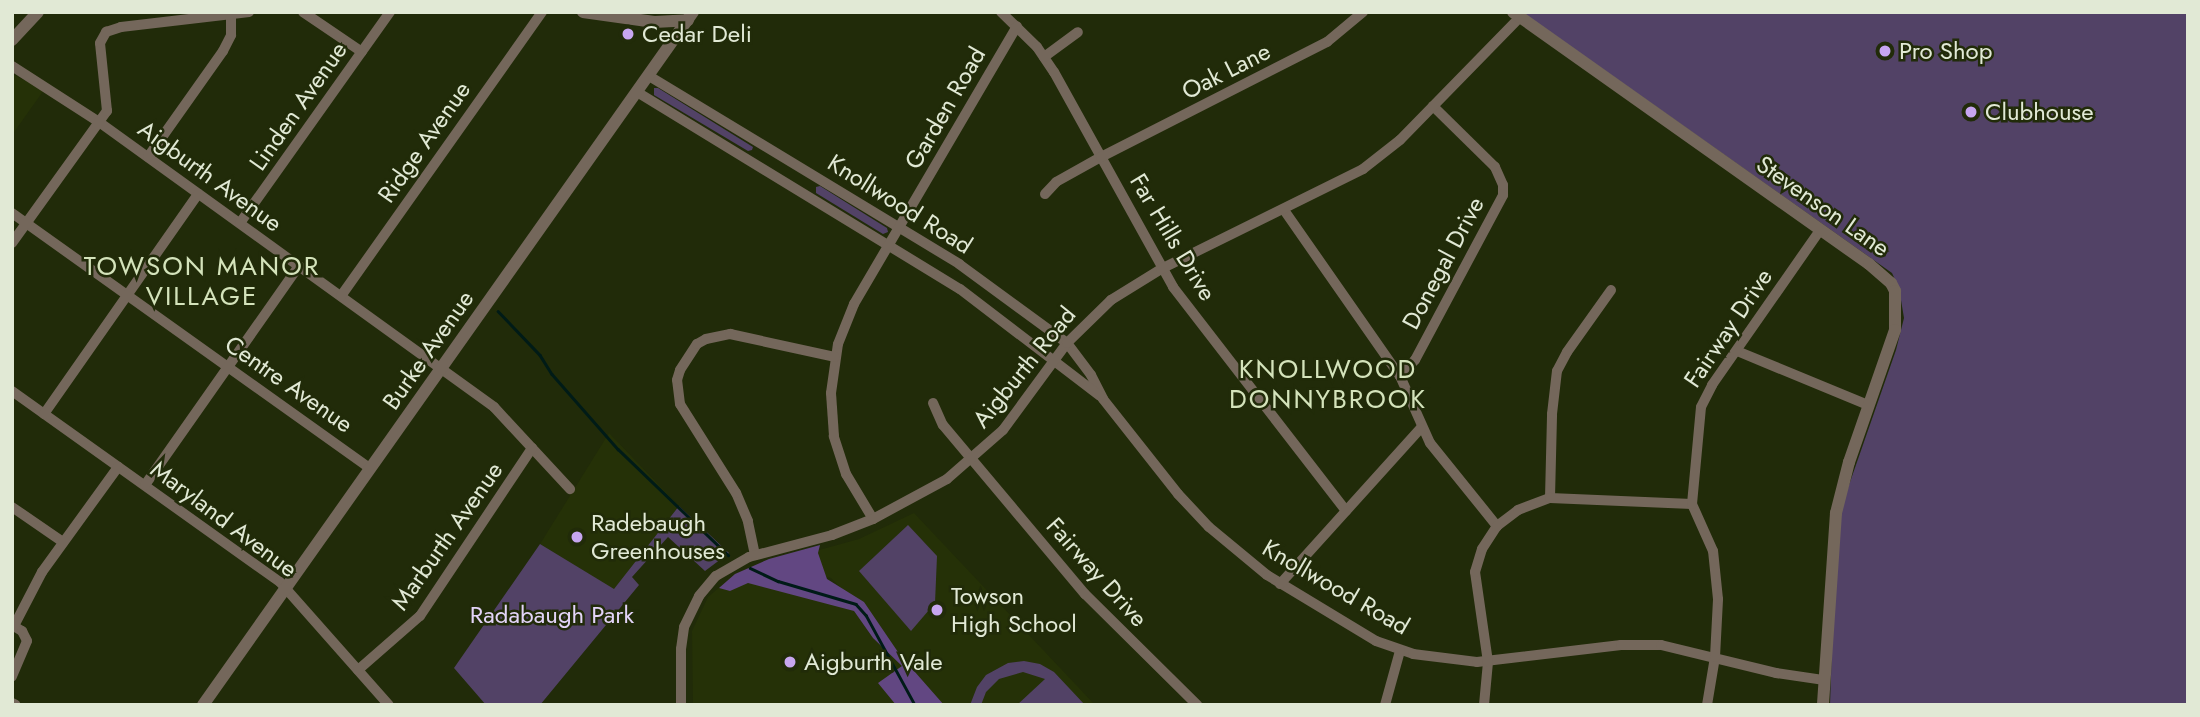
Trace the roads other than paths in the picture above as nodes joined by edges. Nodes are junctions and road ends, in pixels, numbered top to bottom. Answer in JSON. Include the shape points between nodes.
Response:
{"nodes":[{"id":1,"x":38,"y":12,"type":"edge"},
{"id":2,"x":249,"y":12,"type":"edge"},
{"id":3,"x":303,"y":12,"type":"edge"},
{"id":4,"x":390,"y":12,"type":"edge"},
{"id":5,"x":542,"y":12,"type":"edge"},
{"id":6,"x":583,"y":12,"type":"edge"},
{"id":7,"x":1001,"y":12,"type":"edge"},
{"id":8,"x":1363,"y":12,"type":"edge"},
{"id":9,"x":231,"y":14,"type":"junction"},
{"id":10,"x":1516,"y":14,"type":"edge"},
{"id":11,"x":691,"y":16,"type":"edge"},
{"id":12,"x":1017,"y":26,"type":"junction"},
{"id":13,"x":1078,"y":32,"type":"dead end"},
{"id":14,"x":12,"y":40,"type":"edge"},
{"id":15,"x":362,"y":52,"type":"junction"},
{"id":16,"x":1044,"y":57,"type":"junction"},
{"id":17,"x":12,"y":66,"type":"edge"},
{"id":18,"x":649,"y":76,"type":"junction"},
{"id":19,"x":637,"y":92,"type":"junction"},
{"id":20,"x":1433,"y":106,"type":"junction"},
{"id":21,"x":99,"y":122,"type":"junction"},
{"id":22,"x":1101,"y":157,"type":"junction"},
{"id":23,"x":148,"y":158,"type":"junction"},
{"id":24,"x":198,"y":194,"type":"junction"},
{"id":25,"x":1045,"y":194,"type":"dead end"},
{"id":26,"x":1284,"y":209,"type":"junction"},
{"id":27,"x":12,"y":213,"type":"edge"},
{"id":28,"x":27,"y":223,"type":"junction"},
{"id":29,"x":240,"y":223,"type":"junction"},
{"id":30,"x":900,"y":227,"type":"junction"},
{"id":31,"x":1820,"y":230,"type":"junction"},
{"id":32,"x":12,"y":243,"type":"edge"},
{"id":33,"x":889,"y":245,"type":"junction"},
{"id":34,"x":299,"y":266,"type":"junction"},
{"id":35,"x":1161,"y":269,"type":"junction"},
{"id":36,"x":1611,"y":290,"type":"dead end"},
{"id":37,"x":127,"y":295,"type":"junction"},
{"id":38,"x":341,"y":296,"type":"junction"},
{"id":39,"x":1067,"y":343,"type":"junction"},
{"id":40,"x":1737,"y":351,"type":"junction"},
{"id":41,"x":835,"y":357,"type":"junction"},
{"id":42,"x":1055,"y":360,"type":"junction"},
{"id":43,"x":228,"y":367,"type":"junction"},
{"id":44,"x":441,"y":368,"type":"junction"},
{"id":45,"x":1400,"y":376,"type":"junction"},
{"id":46,"x":12,"y":391,"type":"edge"},
{"id":47,"x":1103,"y":399,"type":"junction"},
{"id":48,"x":933,"y":404,"type":"dead end"},
{"id":49,"x":1868,"y":405,"type":"junction"},
{"id":50,"x":44,"y":414,"type":"junction"},
{"id":51,"x":1422,"y":428,"type":"junction"},
{"id":52,"x":532,"y":448,"type":"junction"},
{"id":53,"x":972,"y":459,"type":"junction"},
{"id":54,"x":118,"y":467,"type":"junction"},
{"id":55,"x":370,"y":468,"type":"junction"},
{"id":56,"x":145,"y":485,"type":"junction"},
{"id":57,"x":570,"y":489,"type":"dead end"},
{"id":58,"x":1550,"y":498,"type":"junction"},
{"id":59,"x":1692,"y":504,"type":"junction"},
{"id":60,"x":12,"y":507,"type":"edge"},
{"id":61,"x":1346,"y":511,"type":"junction"},
{"id":62,"x":873,"y":519,"type":"junction"},
{"id":63,"x":1497,"y":526,"type":"junction"},
{"id":64,"x":63,"y":542,"type":"junction"},
{"id":65,"x":755,"y":555,"type":"junction"},
{"id":66,"x":1280,"y":584,"type":"junction"},
{"id":67,"x":286,"y":588,"type":"junction"},
{"id":68,"x":13,"y":625,"type":"edge"},
{"id":69,"x":1400,"y":651,"type":"junction"},
{"id":70,"x":1715,"y":657,"type":"junction"},
{"id":71,"x":1488,"y":662,"type":"junction"},
{"id":72,"x":358,"y":670,"type":"junction"},
{"id":73,"x":12,"y":677,"type":"edge"},
{"id":74,"x":1824,"y":680,"type":"junction"},
{"id":75,"x":203,"y":705,"type":"edge"},
{"id":76,"x":389,"y":705,"type":"edge"},
{"id":77,"x":681,"y":705,"type":"edge"},
{"id":78,"x":1197,"y":705,"type":"edge"},
{"id":79,"x":1385,"y":705,"type":"edge"},
{"id":80,"x":1484,"y":705,"type":"edge"},
{"id":81,"x":1707,"y":705,"type":"edge"},
{"id":82,"x":1823,"y":705,"type":"edge"}],
"edges":[{"from":1,"to":14,"type":"street"},
{"from":2,"to":9,"type":"street"},
{"from":3,"to":15,"type":"street"},
{"from":4,"to":15,"type":"street","name":"Linden Avenue"},
{"from":5,"to":38,"type":"street","name":"Ridge Avenue"},
{"from":6,"to":11,"type":"street","via":[[644,22]]},
{"from":7,"to":12,"type":"street","name":"Far Hills Drive"},
{"from":8,"to":22,"type":"street","name":"Oak Lane","via":[[1326,42]]},
{"from":9,"to":21,"type":"street","via":[[121,26],[106,32],[100,43],[107,111]]},
{"from":9,"to":23,"type":"street","via":[[231,34],[223,51]]},
{"from":10,"to":20,"type":"street","name":"Aigburth Road"},
{"from":10,"to":31,"type":"street","name":"Stevenson Lane"},
{"from":11,"to":18,"type":"street","name":"Burke Avenue"},
{"from":12,"to":16,"type":"street","name":"Far Hills Drive"},
{"from":12,"to":30,"type":"street","name":"Garden Road"},
{"from":13,"to":16,"type":"street"},
{"from":15,"to":29,"type":"street","name":"Linden Avenue"},
{"from":16,"to":22,"type":"street","name":"Far Hills Drive"},
{"from":17,"to":21,"type":"street","name":"Aigburth Avenue"},
{"from":18,"to":19,"type":"street","name":"Burke Avenue"},
{"from":18,"to":30,"type":"street","name":"Knollwood Road"},
{"from":19,"to":33,"type":"street","name":"Knollwood Road"},
{"from":19,"to":44,"type":"street","name":"Burke Avenue"},
{"from":20,"to":26,"type":"street","name":"Aigburth Road","via":[[1370,164]]},
{"from":20,"to":45,"type":"street","name":"Donegal Drive","via":[[1495,167],[1503,195],[1415,360]]},
{"from":21,"to":23,"type":"street","name":"Aigburth Avenue"},
{"from":21,"to":28,"type":"street"},
{"from":22,"to":25,"type":"street","name":"Oak Lane","via":[[1056,182]]},
{"from":22,"to":35,"type":"street","name":"Far Hills Drive"},
{"from":23,"to":24,"type":"street","name":"Aigburth Avenue"},
{"from":24,"to":29,"type":"street","name":"Aigburth Avenue"},
{"from":24,"to":37,"type":"street"},
{"from":26,"to":35,"type":"street","name":"Aigburth Road"},
{"from":26,"to":45,"type":"street"},
{"from":27,"to":28,"type":"street","name":"Centre Avenue"},
{"from":28,"to":32,"type":"street"},
{"from":28,"to":37,"type":"street","name":"Centre Avenue"},
{"from":29,"to":34,"type":"street","name":"Aigburth Avenue"},
{"from":30,"to":33,"type":"street","name":"Garden Road"},
{"from":30,"to":39,"type":"street","name":"Knollwood Road","via":[[982,279]]},
{"from":31,"to":40,"type":"street","name":"Fairway Drive"},
{"from":31,"to":49,"type":"street","name":"Stevenson Lane","via":[[1882,273],[1895,292],[1895,330]]},
{"from":33,"to":41,"type":"street","name":"Garden Road","via":[[848,317]]},
{"from":33,"to":42,"type":"street","name":"Knollwood Road","via":[[960,289]]},
{"from":34,"to":38,"type":"street","name":"Aigburth Avenue"},
{"from":34,"to":43,"type":"street"},
{"from":35,"to":39,"type":"street","name":"Aigburth Road","via":[[1111,300]]},
{"from":35,"to":61,"type":"street","name":"Far Hills Drive"},
{"from":36,"to":58,"type":"street","via":[[1557,372]]},
{"from":37,"to":43,"type":"street","name":"Centre Avenue"},
{"from":37,"to":50,"type":"street"},
{"from":38,"to":44,"type":"street","name":"Aigburth Avenue"},
{"from":39,"to":42,"type":"street","name":"Aigburth Road"},
{"from":39,"to":47,"type":"street","name":"Knollwood Road"},
{"from":40,"to":49,"type":"street"},
{"from":40,"to":59,"type":"street","name":"Fairway Drive","via":[[1701,407]]},
{"from":41,"to":62,"type":"street","name":"Garden Road","via":[[830,404],[836,445],[849,480]]},
{"from":41,"to":65,"type":"street","via":[[730,334],[697,344],[680,370],[680,404],[736,493]]},
{"from":42,"to":47,"type":"street","name":"Knollwood Road"},
{"from":42,"to":53,"type":"street","name":"Aigburth Road","via":[[1008,423]]},
{"from":43,"to":55,"type":"street","name":"Centre Avenue"},
{"from":43,"to":56,"type":"street"},
{"from":44,"to":52,"type":"street","name":"Aigburth Avenue","via":[[494,407]]},
{"from":44,"to":55,"type":"street","name":"Burke Avenue"},
{"from":45,"to":51,"type":"street"},
{"from":46,"to":50,"type":"street","name":"Maryland Avenue"},
{"from":47,"to":66,"type":"street","name":"Knollwood Road","via":[[1192,510],[1243,558]]},
{"from":48,"to":53,"type":"street","name":"Fairway Drive","via":[[943,425]]},
{"from":49,"to":74,"type":"street","name":"Stevenson Lane","via":[[1836,513]]},
{"from":50,"to":54,"type":"street","name":"Maryland Avenue"},
{"from":51,"to":61,"type":"street"},
{"from":51,"to":63,"type":"street"},
{"from":52,"to":57,"type":"street","name":"Aigburth Avenue"},
{"from":52,"to":72,"type":"street","name":"Marburth Avenue","via":[[420,616]]},
{"from":53,"to":62,"type":"street","name":"Aigburth Road","via":[[932,488]]},
{"from":53,"to":78,"type":"street","name":"Fairway Drive","via":[[1085,594]]},
{"from":54,"to":56,"type":"street","name":"Maryland Avenue"},
{"from":54,"to":64,"type":"street"},
{"from":55,"to":67,"type":"street","name":"Burke Avenue"},
{"from":56,"to":67,"type":"street","name":"Maryland Avenue"},
{"from":58,"to":59,"type":"street"},
{"from":58,"to":63,"type":"street","via":[[1518,510]]},
{"from":59,"to":70,"type":"street","name":"Fairway Drive","via":[[1713,551],[1718,599]]},
{"from":60,"to":64,"type":"street"},
{"from":61,"to":66,"type":"street"},
{"from":62,"to":65,"type":"street","name":"Aigburth Road"},
{"from":63,"to":71,"type":"street","via":[[1482,549],[1475,572]]},
{"from":64,"to":68,"type":"street"},
{"from":65,"to":77,"type":"street","name":"Aigburth Road","via":[[716,576],[690,611],[681,641]]},
{"from":66,"to":69,"type":"street","name":"Knollwood Road"},
{"from":67,"to":72,"type":"street","name":"Maryland Avenue"},
{"from":67,"to":75,"type":"street","name":"Burke Avenue"},
{"from":68,"to":73,"type":"street","via":[[27,640]]},
{"from":69,"to":71,"type":"street","name":"Knollwood Road","via":[[1443,660]]},
{"from":69,"to":79,"type":"street"},
{"from":70,"to":71,"type":"street","name":"Knollwood Road","via":[[1674,646],[1638,644]]},
{"from":70,"to":74,"type":"street","name":"Knollwood Road"},
{"from":70,"to":81,"type":"street","name":"Fairway Drive"},
{"from":71,"to":80,"type":"street"},
{"from":72,"to":76,"type":"street","name":"Maryland Avenue"},
{"from":74,"to":82,"type":"street","name":"Stevenson Lane"}]}
